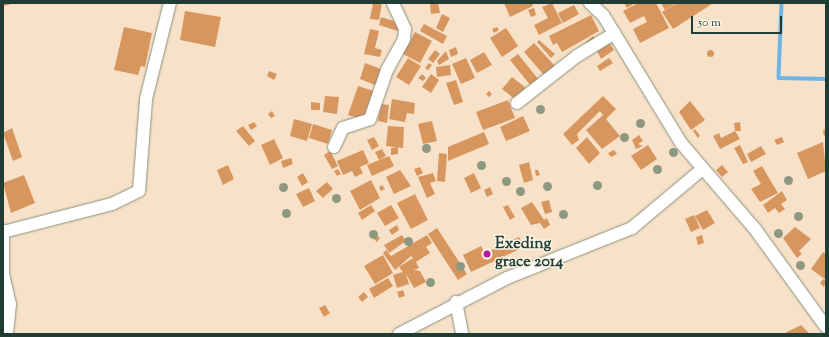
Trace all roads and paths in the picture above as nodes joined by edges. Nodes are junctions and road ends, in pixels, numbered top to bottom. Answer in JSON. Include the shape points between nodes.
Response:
{"nodes":[{"id":1,"x":170,"y":3,"type":"edge"},
{"id":2,"x":393,"y":3,"type":"edge"},
{"id":3,"x":590,"y":3,"type":"edge"},
{"id":4,"x":615,"y":33,"type":"junction"},
{"id":5,"x":517,"y":103,"type":"dead end"},
{"id":6,"x":334,"y":147,"type":"dead end"},
{"id":7,"x":701,"y":170,"type":"junction"},
{"id":8,"x":3,"y":231,"type":"edge"},
{"id":9,"x":3,"y":273,"type":"edge"},
{"id":10,"x":456,"y":302,"type":"junction"},
{"id":11,"x":826,"y":327,"type":"edge"},
{"id":12,"x":8,"y":334,"type":"edge"},
{"id":13,"x":399,"y":334,"type":"edge"},
{"id":14,"x":462,"y":334,"type":"edge"}],
"edges":[{"from":1,"to":8,"type":"street","via":[[146,99],[139,191],[112,204]]},
{"from":2,"to":6,"type":"street","via":[[405,29],[404,39],[387,70],[370,119],[343,128]]},
{"from":3,"to":4,"type":"street"},
{"from":4,"to":5,"type":"street","via":[[577,56]]},
{"from":4,"to":7,"type":"street","via":[[652,98]]},
{"from":7,"to":10,"type":"street","via":[[632,228],[556,257]]},
{"from":7,"to":11,"type":"street","via":[[755,229]]},
{"from":8,"to":9,"type":"street"},
{"from":9,"to":12,"type":"street","via":[[10,304]]},
{"from":10,"to":13,"type":"street"},
{"from":10,"to":14,"type":"street"}]}
